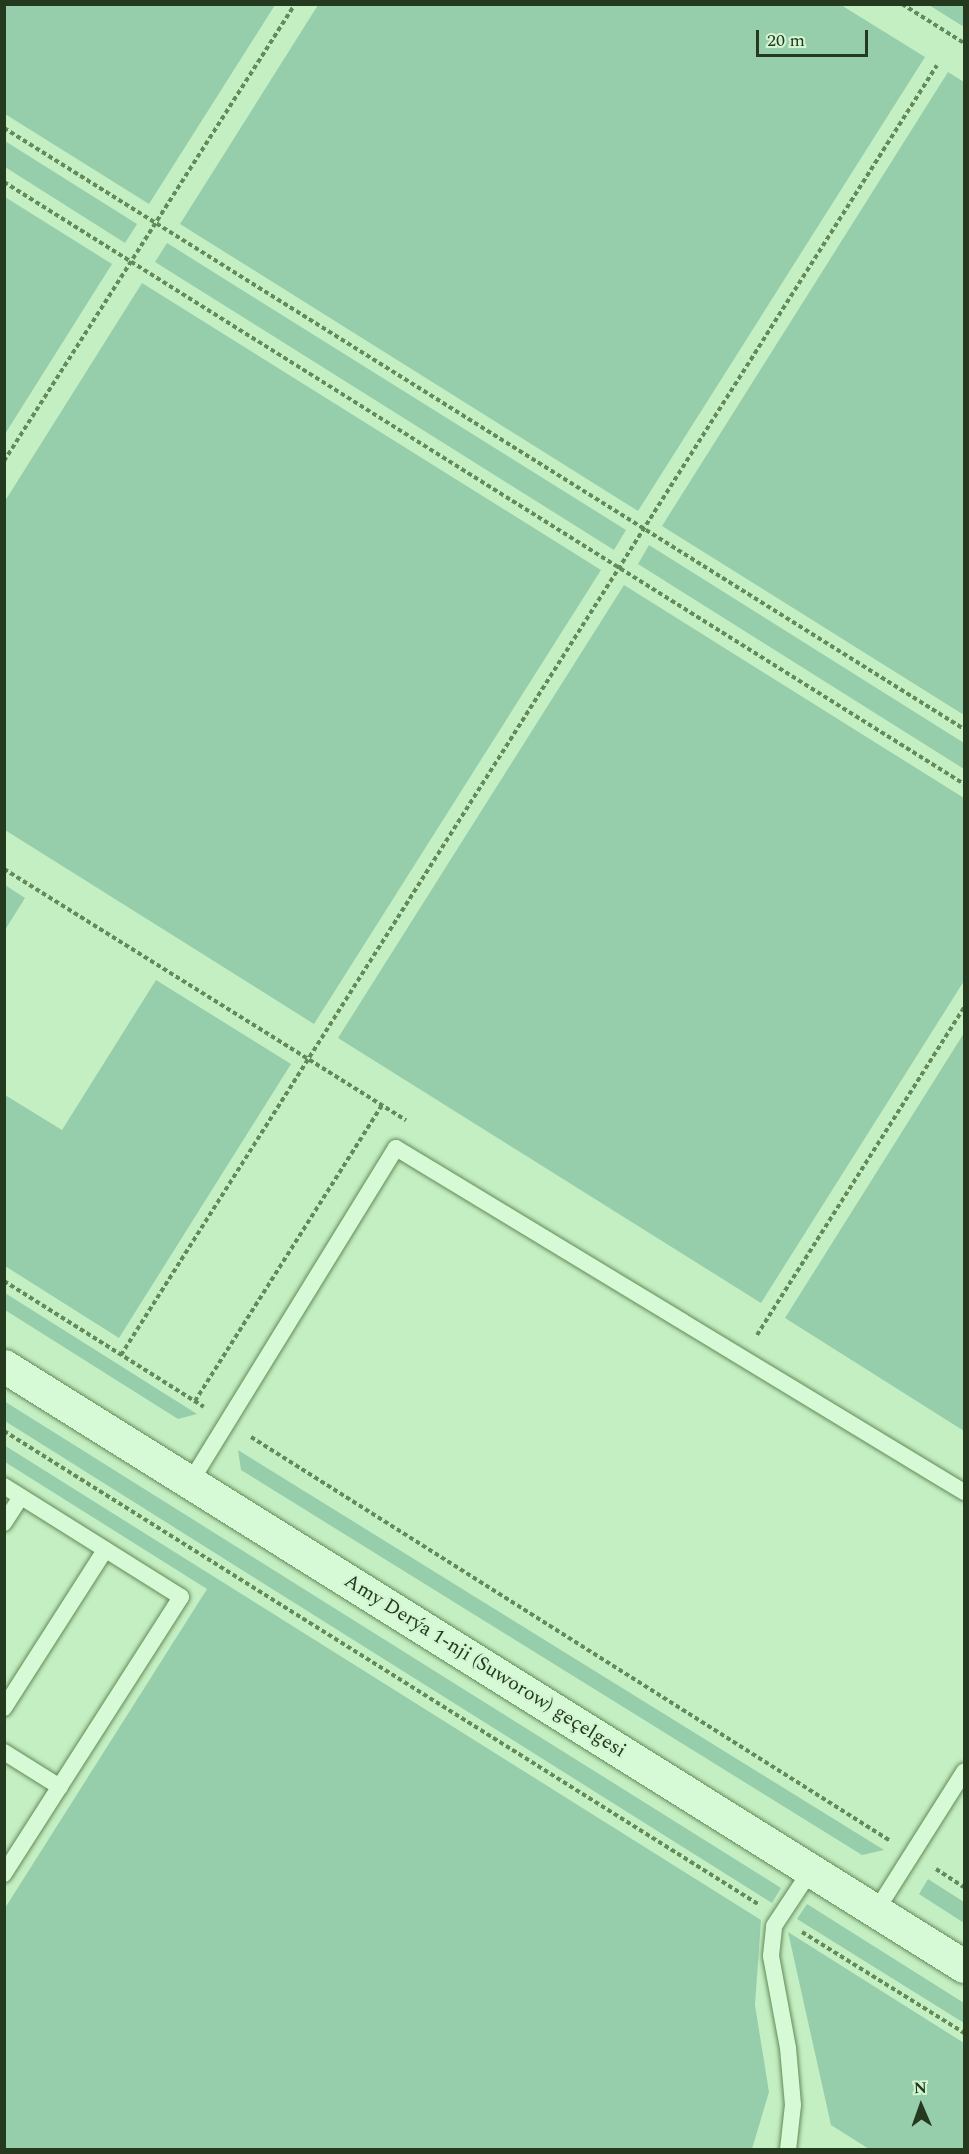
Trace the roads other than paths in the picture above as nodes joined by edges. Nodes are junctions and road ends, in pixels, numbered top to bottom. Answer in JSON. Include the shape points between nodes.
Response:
{"nodes":[{"id":1,"x":4,"y":1365,"type":"edge"},
{"id":2,"x":191,"y":1481,"type":"junction"},
{"id":3,"x":4,"y":1486,"type":"edge"},
{"id":4,"x":964,"y":1492,"type":"edge"},
{"id":5,"x":21,"y":1497,"type":"junction"},
{"id":6,"x":4,"y":1524,"type":"edge"},
{"id":7,"x":105,"y":1550,"type":"junction"},
{"id":8,"x":4,"y":1708,"type":"edge"},
{"id":9,"x":4,"y":1752,"type":"edge"},
{"id":10,"x":964,"y":1773,"type":"edge"},
{"id":11,"x":60,"y":1787,"type":"junction"},
{"id":12,"x":811,"y":1870,"type":"junction"},
{"id":13,"x":4,"y":1874,"type":"edge"},
{"id":14,"x":876,"y":1911,"type":"junction"},
{"id":15,"x":964,"y":1966,"type":"edge"},
{"id":16,"x":788,"y":2150,"type":"edge"}],
"edges":[{"from":1,"to":2,"type":"street","name":"Amy Derýa 1-nji (Suworow) geçelgesi"},
{"from":2,"to":4,"type":"lane","via":[[396,1148]]},
{"from":2,"to":12,"type":"street","name":"Amy Derýa 1-nji (Suworow) geçelgesi"},
{"from":3,"to":5,"type":"lane"},
{"from":5,"to":6,"type":"lane"},
{"from":5,"to":7,"type":"lane"},
{"from":7,"to":8,"type":"lane"},
{"from":7,"to":11,"type":"lane","via":[[180,1597]]},
{"from":9,"to":11,"type":"lane"},
{"from":10,"to":14,"type":"lane"},
{"from":11,"to":13,"type":"lane"},
{"from":12,"to":14,"type":"street","name":"Amy Derýa 1-nji (Suworow) geçelgesi"},
{"from":12,"to":16,"type":"lane","via":[[779,1918],[771,1956],[788,2048],[793,2105]]},
{"from":14,"to":15,"type":"street","name":"Amy Derýa 1-nji (Suworow) geçelgesi"}]}
